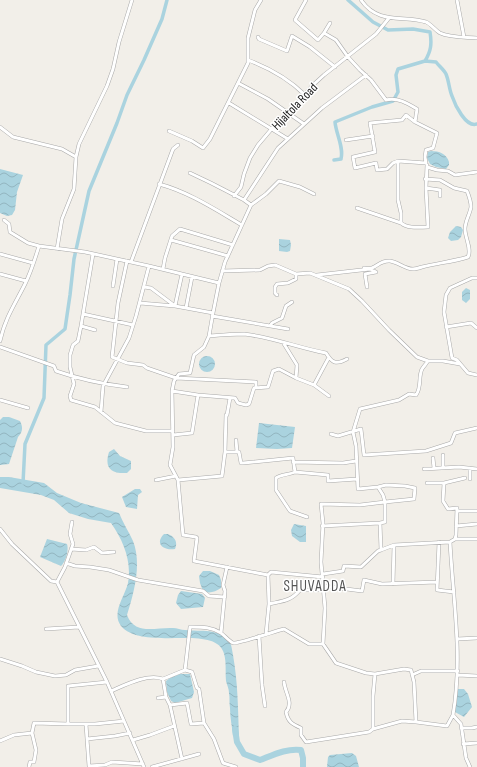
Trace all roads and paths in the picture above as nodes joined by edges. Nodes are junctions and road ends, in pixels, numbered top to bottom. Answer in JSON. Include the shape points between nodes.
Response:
{"nodes":[{"id":1,"x":132,"y":0,"type":"edge"},
{"id":2,"x":261,"y":0,"type":"edge"},
{"id":3,"x":306,"y":0,"type":"edge"},
{"id":4,"x":361,"y":0,"type":"edge"},
{"id":5,"x":457,"y":0,"type":"edge"},
{"id":6,"x":389,"y":18,"type":"junction"},
{"id":7,"x":330,"y":23,"type":"dead end"},
{"id":8,"x":324,"y":33,"type":"junction"},
{"id":9,"x":258,"y":37,"type":"dead end"},
{"id":10,"x":464,"y":37,"type":"junction"},
{"id":11,"x":477,"y":38,"type":"edge"},
{"id":12,"x":348,"y":57,"type":"junction"},
{"id":13,"x":248,"y":60,"type":"junction"},
{"id":14,"x":335,"y":67,"type":"junction"},
{"id":15,"x":366,"y":75,"type":"junction"},
{"id":16,"x":238,"y":84,"type":"junction"},
{"id":17,"x":305,"y":95,"type":"junction"},
{"id":18,"x":229,"y":103,"type":"junction"},
{"id":19,"x":288,"y":113,"type":"junction"},
{"id":20,"x":415,"y":122,"type":"junction"},
{"id":21,"x":304,"y":124,"type":"junction"},
{"id":22,"x":0,"y":127,"type":"edge"},
{"id":23,"x":272,"y":129,"type":"junction"},
{"id":24,"x":169,"y":132,"type":"dead end"},
{"id":25,"x":373,"y":136,"type":"junction"},
{"id":26,"x":288,"y":139,"type":"junction"},
{"id":27,"x":346,"y":140,"type":"dead end"},
{"id":28,"x":178,"y":145,"type":"dead end"},
{"id":29,"x":76,"y":157,"type":"junction"},
{"id":30,"x":398,"y":161,"type":"junction"},
{"id":31,"x":427,"y":165,"type":"junction"},
{"id":32,"x":477,"y":172,"type":"edge"},
{"id":33,"x":190,"y":173,"type":"dead end"},
{"id":34,"x":425,"y":179,"type":"junction"},
{"id":35,"x":159,"y":184,"type":"junction"},
{"id":36,"x":426,"y":188,"type":"junction"},
{"id":37,"x":314,"y":194,"type":"dead end"},
{"id":38,"x":234,"y":196,"type":"junction"},
{"id":39,"x":440,"y":196,"type":"dead end"},
{"id":40,"x":244,"y":200,"type":"junction"},
{"id":41,"x":251,"y":205,"type":"junction"},
{"id":42,"x":471,"y":207,"type":"junction"},
{"id":43,"x":476,"y":207,"type":"edge"},
{"id":44,"x":357,"y":208,"type":"dead end"},
{"id":45,"x":4,"y":220,"type":"dead end"},
{"id":46,"x":401,"y":223,"type":"junction"},
{"id":47,"x":242,"y":226,"type":"junction"},
{"id":48,"x":171,"y":240,"type":"junction"},
{"id":49,"x":233,"y":245,"type":"junction"},
{"id":50,"x":39,"y":246,"type":"junction"},
{"id":51,"x":57,"y":249,"type":"junction"},
{"id":52,"x":0,"y":254,"type":"edge"},
{"id":53,"x":93,"y":254,"type":"junction"},
{"id":54,"x":228,"y":256,"type":"junction"},
{"id":55,"x":117,"y":259,"type":"junction"},
{"id":56,"x":129,"y":261,"type":"junction"},
{"id":57,"x":33,"y":263,"type":"junction"},
{"id":58,"x":149,"y":266,"type":"junction"},
{"id":59,"x":364,"y":268,"type":"dead end"},
{"id":60,"x":163,"y":269,"type":"junction"},
{"id":61,"x":370,"y":269,"type":"junction"},
{"id":62,"x":222,"y":270,"type":"junction"},
{"id":63,"x":0,"y":274,"type":"edge"},
{"id":64,"x":182,"y":274,"type":"junction"},
{"id":65,"x":296,"y":274,"type":"junction"},
{"id":66,"x":316,"y":275,"type":"junction"},
{"id":67,"x":192,"y":276,"type":"junction"},
{"id":68,"x":477,"y":278,"type":"edge"},
{"id":69,"x":26,"y":281,"type":"junction"},
{"id":70,"x":219,"y":283,"type":"junction"},
{"id":71,"x":113,"y":286,"type":"dead end"},
{"id":72,"x":144,"y":287,"type":"junction"},
{"id":73,"x":366,"y":287,"type":"dead end"},
{"id":74,"x":277,"y":295,"type":"dead end"},
{"id":75,"x":292,"y":302,"type":"dead end"},
{"id":76,"x":140,"y":303,"type":"junction"},
{"id":77,"x":175,"y":306,"type":"junction"},
{"id":78,"x":186,"y":308,"type":"junction"},
{"id":79,"x":83,"y":314,"type":"junction"},
{"id":80,"x":212,"y":314,"type":"junction"},
{"id":81,"x":116,"y":321,"type":"junction"},
{"id":82,"x":133,"y":325,"type":"junction"},
{"id":83,"x":81,"y":326,"type":"junction"},
{"id":84,"x":270,"y":326,"type":"junction"},
{"id":85,"x":446,"y":327,"type":"junction"},
{"id":86,"x":477,"y":328,"type":"edge"},
{"id":87,"x":288,"y":329,"type":"dead end"},
{"id":88,"x":95,"y":330,"type":"dead end"},
{"id":89,"x":210,"y":336,"type":"junction"},
{"id":90,"x":0,"y":341,"type":"edge"},
{"id":91,"x":284,"y":343,"type":"junction"},
{"id":92,"x":0,"y":347,"type":"edge"},
{"id":93,"x":117,"y":359,"type":"junction"},
{"id":94,"x":328,"y":359,"type":"junction"},
{"id":95,"x":347,"y":359,"type":"dead end"},
{"id":96,"x":428,"y":361,"type":"junction"},
{"id":97,"x":460,"y":364,"type":"junction"},
{"id":98,"x":477,"y":375,"type":"edge"},
{"id":99,"x":73,"y":377,"type":"junction"},
{"id":100,"x":176,"y":378,"type":"junction"},
{"id":101,"x":296,"y":378,"type":"junction"},
{"id":102,"x":104,"y":384,"type":"junction"},
{"id":103,"x":314,"y":385,"type":"junction"},
{"id":104,"x":126,"y":387,"type":"dead end"},
{"id":105,"x":256,"y":388,"type":"junction"},
{"id":106,"x":172,"y":391,"type":"junction"},
{"id":107,"x":198,"y":395,"type":"junction"},
{"id":108,"x":329,"y":396,"type":"dead end"},
{"id":109,"x":230,"y":398,"type":"junction"},
{"id":110,"x":0,"y":400,"type":"edge"},
{"id":111,"x":28,"y":408,"type":"dead end"},
{"id":112,"x":101,"y":412,"type":"junction"},
{"id":113,"x":477,"y":428,"type":"edge"},
{"id":114,"x":353,"y":432,"type":"junction"},
{"id":115,"x":173,"y":433,"type":"junction"},
{"id":116,"x":331,"y":434,"type":"dead end"},
{"id":117,"x":236,"y":440,"type":"dead end"},
{"id":118,"x":225,"y":452,"type":"junction"},
{"id":119,"x":237,"y":452,"type":"junction"},
{"id":120,"x":443,"y":455,"type":"dead end"},
{"id":121,"x":433,"y":458,"type":"dead end"},
{"id":122,"x":356,"y":461,"type":"junction"},
{"id":123,"x":293,"y":462,"type":"junction"},
{"id":124,"x":434,"y":468,"type":"junction"},
{"id":125,"x":443,"y":468,"type":"junction"},
{"id":126,"x":470,"y":468,"type":"junction"},
{"id":127,"x":424,"y":469,"type":"dead end"},
{"id":128,"x":477,"y":469,"type":"edge"},
{"id":129,"x":295,"y":472,"type":"junction"},
{"id":130,"x":177,"y":478,"type":"junction"},
{"id":131,"x":465,"y":478,"type":"dead end"},
{"id":132,"x":470,"y":479,"type":"dead end"},
{"id":133,"x":156,"y":480,"type":"dead end"},
{"id":134,"x":357,"y":480,"type":"junction"},
{"id":135,"x":428,"y":483,"type":"dead end"},
{"id":136,"x":444,"y":483,"type":"junction"},
{"id":137,"x":378,"y":487,"type":"junction"},
{"id":138,"x":385,"y":502,"type":"junction"},
{"id":139,"x":477,"y":510,"type":"edge"},
{"id":140,"x":457,"y":511,"type":"junction"},
{"id":141,"x":306,"y":517,"type":"dead end"},
{"id":142,"x":72,"y":522,"type":"dead end"},
{"id":143,"x":380,"y":523,"type":"junction"},
{"id":144,"x":477,"y":524,"type":"edge"},
{"id":145,"x":322,"y":526,"type":"junction"},
{"id":146,"x":456,"y":526,"type":"junction"},
{"id":147,"x":0,"y":529,"type":"edge"},
{"id":148,"x":455,"y":539,"type":"junction"},
{"id":149,"x":477,"y":539,"type":"edge"},
{"id":150,"x":439,"y":542,"type":"junction"},
{"id":151,"x":450,"y":542,"type":"junction"},
{"id":152,"x":394,"y":545,"type":"junction"},
{"id":153,"x":71,"y":549,"type":"junction"},
{"id":154,"x":382,"y":550,"type":"junction"},
{"id":155,"x":114,"y":552,"type":"dead end"},
{"id":156,"x":66,"y":563,"type":"junction"},
{"id":157,"x":226,"y":567,"type":"junction"},
{"id":158,"x":268,"y":575,"type":"junction"},
{"id":159,"x":323,"y":576,"type":"junction"},
{"id":160,"x":57,"y":582,"type":"junction"},
{"id":161,"x":437,"y":582,"type":"junction"},
{"id":162,"x":393,"y":584,"type":"junction"},
{"id":163,"x":323,"y":588,"type":"junction"},
{"id":164,"x":454,"y":592,"type":"junction"},
{"id":165,"x":225,"y":597,"type":"junction"},
{"id":166,"x":269,"y":604,"type":"junction"},
{"id":167,"x":79,"y":628,"type":"junction"},
{"id":168,"x":46,"y":629,"type":"dead end"},
{"id":169,"x":221,"y":633,"type":"junction"},
{"id":170,"x":266,"y":634,"type":"junction"},
{"id":171,"x":259,"y":636,"type":"junction"},
{"id":172,"x":477,"y":638,"type":"edge"},
{"id":173,"x":457,"y":639,"type":"junction"},
{"id":174,"x":323,"y":644,"type":"junction"},
{"id":175,"x":0,"y":659,"type":"edge"},
{"id":176,"x":98,"y":666,"type":"junction"},
{"id":177,"x":185,"y":670,"type":"junction"},
{"id":178,"x":458,"y":671,"type":"junction"},
{"id":179,"x":375,"y":674,"type":"junction"},
{"id":180,"x":412,"y":675,"type":"junction"},
{"id":181,"x":458,"y":675,"type":"junction"},
{"id":182,"x":477,"y":676,"type":"edge"},
{"id":183,"x":163,"y":679,"type":"junction"},
{"id":184,"x":107,"y":682,"type":"junction"},
{"id":185,"x":284,"y":682,"type":"dead end"},
{"id":186,"x":111,"y":691,"type":"junction"},
{"id":187,"x":166,"y":696,"type":"junction"},
{"id":188,"x":158,"y":698,"type":"dead end"},
{"id":189,"x":170,"y":705,"type":"junction"},
{"id":190,"x":265,"y":706,"type":"dead end"},
{"id":191,"x":453,"y":715,"type":"junction"},
{"id":192,"x":124,"y":721,"type":"junction"},
{"id":193,"x":416,"y":722,"type":"junction"},
{"id":194,"x":204,"y":723,"type":"junction"},
{"id":195,"x":68,"y":724,"type":"junction"},
{"id":196,"x":86,"y":724,"type":"junction"},
{"id":197,"x":174,"y":726,"type":"junction"},
{"id":198,"x":477,"y":727,"type":"edge"},
{"id":199,"x":461,"y":728,"type":"junction"},
{"id":200,"x":373,"y":729,"type":"junction"},
{"id":201,"x":32,"y":733,"type":"junction"},
{"id":202,"x":130,"y":733,"type":"junction"},
{"id":203,"x":87,"y":739,"type":"junction"},
{"id":204,"x":133,"y":740,"type":"junction"},
{"id":205,"x":0,"y":741,"type":"edge"},
{"id":206,"x":477,"y":743,"type":"edge"},
{"id":207,"x":463,"y":744,"type":"junction"},
{"id":208,"x":199,"y":754,"type":"dead end"},
{"id":209,"x":182,"y":759,"type":"junction"},
{"id":210,"x":144,"y":766,"type":"edge"},
{"id":211,"x":29,"y":767,"type":"edge"},
{"id":212,"x":152,"y":767,"type":"edge"},
{"id":213,"x":236,"y":767,"type":"edge"},
{"id":214,"x":470,"y":767,"type":"edge"}],
"edges":[{"from":1,"to":29,"type":"street","via":[[113,69],[79,144]]},
{"from":2,"to":13,"type":"street","via":[[255,10],[248,38]]},
{"from":3,"to":8,"type":"street","via":[[295,20],[318,40]]},
{"from":4,"to":6,"type":"street","via":[[371,10]]},
{"from":5,"to":10,"type":"street"},
{"from":6,"to":10,"type":"street","via":[[428,22],[444,35]]},
{"from":6,"to":12,"type":"street","name":"Hijaltola Road","via":[[376,34]]},
{"from":7,"to":8,"type":"street"},
{"from":8,"to":12,"type":"street","via":[[336,40]]},
{"from":9,"to":14,"type":"street","via":[[287,50],[292,36]]},
{"from":10,"to":11,"type":"street"},
{"from":12,"to":14,"type":"street","name":"Hijaltola Road"},
{"from":12,"to":15,"type":"street"},
{"from":13,"to":16,"type":"street"},
{"from":13,"to":17,"type":"street","via":[[283,78]]},
{"from":14,"to":17,"type":"street","name":"Hijaltola Road"},
{"from":15,"to":20,"type":"street","via":[[386,100],[404,102],[417,108]]},
{"from":15,"to":21,"type":"street"},
{"from":16,"to":18,"type":"street"},
{"from":16,"to":19,"type":"street"},
{"from":17,"to":19,"type":"street","name":"Hijaltola Road"},
{"from":18,"to":23,"type":"street"},
{"from":18,"to":24,"type":"street","via":[[203,148]]},
{"from":19,"to":21,"type":"street"},
{"from":19,"to":23,"type":"street","name":"Hijaltola Road"},
{"from":20,"to":25,"type":"street","via":[[406,116],[402,120],[370,123]]},
{"from":20,"to":31,"type":"street","via":[[437,133],[433,148],[426,150]]},
{"from":21,"to":26,"type":"street"},
{"from":22,"to":29,"type":"street","via":[[13,137],[62,149]]},
{"from":23,"to":26,"type":"street"},
{"from":23,"to":38,"type":"street","name":"Hijaltola Road","via":[[250,158],[242,187]]},
{"from":25,"to":27,"type":"street"},
{"from":25,"to":30,"type":"street","via":[[376,152],[353,157],[355,168],[376,164],[377,170],[387,169]]},
{"from":26,"to":40,"type":"street","via":[[278,148]]},
{"from":28,"to":35,"type":"street","via":[[173,149]]},
{"from":29,"to":51,"type":"street","via":[[74,189],[62,218]]},
{"from":30,"to":31,"type":"street"},
{"from":30,"to":46,"type":"street"},
{"from":31,"to":32,"type":"street","via":[[455,175]]},
{"from":31,"to":34,"type":"street"},
{"from":33,"to":38,"type":"street"},
{"from":34,"to":36,"type":"street"},
{"from":34,"to":42,"type":"street","via":[[440,180],[454,188],[467,191]]},
{"from":35,"to":47,"type":"street","via":[[172,187]]},
{"from":35,"to":56,"type":"street"},
{"from":36,"to":39,"type":"street","via":[[440,190]]},
{"from":36,"to":46,"type":"street","via":[[428,227],[418,228]]},
{"from":37,"to":41,"type":"street","via":[[280,181]]},
{"from":38,"to":40,"type":"street"},
{"from":40,"to":41,"type":"street"},
{"from":41,"to":47,"type":"street"},
{"from":42,"to":43,"type":"street"},
{"from":42,"to":61,"type":"street","via":[[465,226],[470,252],[468,257],[415,270],[390,261],[380,262]]},
{"from":44,"to":46,"type":"street"},
{"from":45,"to":50,"type":"street","via":[[9,224],[10,232],[18,238]]},
{"from":47,"to":49,"type":"street"},
{"from":48,"to":49,"type":"street","via":[[180,229]]},
{"from":48,"to":54,"type":"street"},
{"from":48,"to":60,"type":"street"},
{"from":49,"to":54,"type":"street"},
{"from":50,"to":51,"type":"street"},
{"from":50,"to":57,"type":"street"},
{"from":51,"to":53,"type":"street"},
{"from":52,"to":57,"type":"street"},
{"from":53,"to":55,"type":"street"},
{"from":53,"to":79,"type":"street"},
{"from":54,"to":62,"type":"street"},
{"from":55,"to":56,"type":"street"},
{"from":55,"to":71,"type":"street"},
{"from":56,"to":58,"type":"street"},
{"from":56,"to":81,"type":"street"},
{"from":57,"to":69,"type":"street"},
{"from":58,"to":60,"type":"street"},
{"from":58,"to":72,"type":"street"},
{"from":59,"to":61,"type":"street"},
{"from":60,"to":64,"type":"street"},
{"from":61,"to":66,"type":"street"},
{"from":61,"to":73,"type":"street","via":[[376,272],[365,274]]},
{"from":62,"to":65,"type":"street","via":[[250,271],[275,265]]},
{"from":62,"to":70,"type":"street"},
{"from":63,"to":69,"type":"street"},
{"from":64,"to":67,"type":"street"},
{"from":64,"to":77,"type":"street"},
{"from":65,"to":66,"type":"street"},
{"from":65,"to":74,"type":"street","via":[[296,279],[277,284]]},
{"from":66,"to":96,"type":"street","via":[[349,289],[417,357]]},
{"from":67,"to":70,"type":"street"},
{"from":67,"to":78,"type":"street"},
{"from":68,"to":85,"type":"street","via":[[450,288],[445,302]]},
{"from":69,"to":90,"type":"street","via":[[10,311]]},
{"from":70,"to":80,"type":"street"},
{"from":72,"to":76,"type":"street"},
{"from":72,"to":77,"type":"street","via":[[151,288]]},
{"from":75,"to":84,"type":"street","via":[[286,306],[282,318]]},
{"from":76,"to":77,"type":"street"},
{"from":76,"to":82,"type":"street"},
{"from":77,"to":78,"type":"street"},
{"from":78,"to":80,"type":"street"},
{"from":79,"to":81,"type":"street"},
{"from":79,"to":83,"type":"street"},
{"from":80,"to":84,"type":"street"},
{"from":80,"to":89,"type":"street"},
{"from":81,"to":82,"type":"street"},
{"from":81,"to":93,"type":"street","via":[[112,357]]},
{"from":82,"to":93,"type":"street"},
{"from":83,"to":88,"type":"street"},
{"from":83,"to":99,"type":"street","via":[[78,340],[70,354]]},
{"from":84,"to":87,"type":"street"},
{"from":85,"to":86,"type":"street","via":[[471,323]]},
{"from":85,"to":97,"type":"street","via":[[452,358]]},
{"from":89,"to":91,"type":"street","via":[[242,334]]},
{"from":89,"to":100,"type":"street","via":[[204,347],[194,355],[190,373],[179,374]]},
{"from":91,"to":94,"type":"street","via":[[326,354]]},
{"from":91,"to":101,"type":"street","via":[[297,365]]},
{"from":92,"to":99,"type":"street","via":[[54,366],[56,371]]},
{"from":93,"to":100,"type":"street","via":[[143,365]]},
{"from":93,"to":102,"type":"street"},
{"from":94,"to":95,"type":"street","via":[[335,362]]},
{"from":94,"to":103,"type":"street"},
{"from":96,"to":97,"type":"street"},
{"from":96,"to":114,"type":"street","via":[[422,370],[416,395],[409,394],[399,400],[360,409]]},
{"from":97,"to":98,"type":"street","via":[[468,373]]},
{"from":99,"to":102,"type":"street"},
{"from":99,"to":112,"type":"street","via":[[70,400],[95,407]]},
{"from":100,"to":105,"type":"street","via":[[256,382]]},
{"from":100,"to":106,"type":"street"},
{"from":101,"to":103,"type":"street"},
{"from":101,"to":105,"type":"street","via":[[281,369],[276,369],[268,387]]},
{"from":102,"to":104,"type":"street"},
{"from":102,"to":112,"type":"street"},
{"from":103,"to":108,"type":"street"},
{"from":105,"to":109,"type":"street","via":[[252,391],[249,404],[240,404],[235,398]]},
{"from":106,"to":107,"type":"street"},
{"from":106,"to":115,"type":"street"},
{"from":107,"to":109,"type":"street"},
{"from":107,"to":115,"type":"street","via":[[192,434]]},
{"from":109,"to":118,"type":"street","via":[[226,415]]},
{"from":110,"to":111,"type":"street"},
{"from":112,"to":115,"type":"street","via":[[115,423],[146,431]]},
{"from":113,"to":114,"type":"street","via":[[455,433],[450,443],[426,451],[364,455],[362,429]]},
{"from":114,"to":116,"type":"street","via":[[338,436]]},
{"from":114,"to":122,"type":"street"},
{"from":115,"to":130,"type":"street","via":[[170,465]]},
{"from":117,"to":119,"type":"street"},
{"from":118,"to":119,"type":"street"},
{"from":118,"to":130,"type":"street","via":[[222,476]]},
{"from":119,"to":123,"type":"street","via":[[242,463],[293,458]]},
{"from":120,"to":125,"type":"street"},
{"from":121,"to":124,"type":"street"},
{"from":122,"to":123,"type":"street"},
{"from":122,"to":134,"type":"street"},
{"from":123,"to":129,"type":"street"},
{"from":124,"to":125,"type":"street"},
{"from":124,"to":127,"type":"street"},
{"from":125,"to":126,"type":"street"},
{"from":126,"to":128,"type":"street"},
{"from":126,"to":132,"type":"street"},
{"from":129,"to":134,"type":"street","via":[[328,475],[328,481]]},
{"from":129,"to":141,"type":"street","via":[[278,476],[276,490],[290,510]]},
{"from":130,"to":133,"type":"street"},
{"from":130,"to":157,"type":"street","via":[[183,535],[197,538],[194,561]]},
{"from":131,"to":136,"type":"street"},
{"from":134,"to":137,"type":"street","via":[[358,489]]},
{"from":135,"to":136,"type":"street"},
{"from":136,"to":140,"type":"street","via":[[443,501],[448,510],[457,508]]},
{"from":137,"to":138,"type":"street"},
{"from":137,"to":138,"type":"street","via":[[386,485],[415,488],[414,499]]},
{"from":138,"to":143,"type":"street","via":[[385,522]]},
{"from":138,"to":145,"type":"street","via":[[360,505],[321,504]]},
{"from":139,"to":140,"type":"street"},
{"from":140,"to":146,"type":"street"},
{"from":142,"to":153,"type":"street"},
{"from":143,"to":145,"type":"street"},
{"from":143,"to":154,"type":"street"},
{"from":144,"to":146,"type":"street"},
{"from":145,"to":159,"type":"street"},
{"from":146,"to":148,"type":"street"},
{"from":147,"to":160,"type":"street","via":[[51,581]]},
{"from":148,"to":149,"type":"street"},
{"from":148,"to":151,"type":"street"},
{"from":150,"to":151,"type":"street"},
{"from":150,"to":152,"type":"street"},
{"from":150,"to":161,"type":"street"},
{"from":151,"to":164,"type":"street"},
{"from":152,"to":154,"type":"street"},
{"from":152,"to":162,"type":"street"},
{"from":153,"to":155,"type":"street","via":[[86,550],[94,547],[102,553]]},
{"from":153,"to":156,"type":"street"},
{"from":154,"to":159,"type":"street","via":[[361,567],[344,566],[344,571]]},
{"from":156,"to":160,"type":"street"},
{"from":156,"to":165,"type":"street","via":[[109,570],[138,580],[203,591],[209,596]]},
{"from":157,"to":158,"type":"street"},
{"from":157,"to":165,"type":"street","via":[[223,585]]},
{"from":158,"to":159,"type":"street","via":[[271,572]]},
{"from":158,"to":166,"type":"street"},
{"from":159,"to":163,"type":"street"},
{"from":160,"to":167,"type":"street"},
{"from":161,"to":162,"type":"street"},
{"from":161,"to":164,"type":"street","via":[[437,590]]},
{"from":162,"to":163,"type":"street","via":[[364,580],[362,591]]},
{"from":163,"to":166,"type":"street","via":[[300,590],[294,598]]},
{"from":163,"to":174,"type":"street"},
{"from":164,"to":173,"type":"street"},
{"from":165,"to":169,"type":"street"},
{"from":166,"to":170,"type":"street"},
{"from":167,"to":168,"type":"street"},
{"from":167,"to":176,"type":"street"},
{"from":169,"to":171,"type":"street","via":[[232,642],[238,643]]},
{"from":169,"to":177,"type":"street","via":[[208,627],[190,627]]},
{"from":170,"to":171,"type":"street"},
{"from":170,"to":174,"type":"street","via":[[284,629],[309,644]]},
{"from":171,"to":190,"type":"street"},
{"from":172,"to":173,"type":"street"},
{"from":173,"to":178,"type":"street"},
{"from":174,"to":179,"type":"street","via":[[336,663]]},
{"from":175,"to":176,"type":"street","via":[[55,676],[66,676],[75,670]]},
{"from":176,"to":184,"type":"street"},
{"from":177,"to":183,"type":"street"},
{"from":177,"to":194,"type":"street","via":[[192,672],[197,688],[200,689]]},
{"from":178,"to":180,"type":"street","via":[[421,671]]},
{"from":178,"to":181,"type":"street"},
{"from":179,"to":180,"type":"street","via":[[404,669],[411,670]]},
{"from":179,"to":200,"type":"street"},
{"from":180,"to":193,"type":"street"},
{"from":181,"to":182,"type":"street"},
{"from":181,"to":191,"type":"street"},
{"from":183,"to":186,"type":"street","via":[[145,679]]},
{"from":183,"to":187,"type":"street"},
{"from":184,"to":186,"type":"street"},
{"from":184,"to":195,"type":"street","via":[[68,686]]},
{"from":185,"to":200,"type":"street","via":[[284,689],[289,696],[289,709],[286,712],[288,721],[301,728],[301,735],[306,742],[358,735]]},
{"from":186,"to":192,"type":"street"},
{"from":187,"to":188,"type":"street"},
{"from":187,"to":189,"type":"street"},
{"from":189,"to":194,"type":"street","via":[[187,703],[191,724]]},
{"from":189,"to":197,"type":"street"},
{"from":191,"to":193,"type":"street","via":[[447,726]]},
{"from":191,"to":199,"type":"street","via":[[461,724]]},
{"from":192,"to":196,"type":"street"},
{"from":192,"to":202,"type":"street"},
{"from":193,"to":200,"type":"street","via":[[402,721]]},
{"from":194,"to":213,"type":"street","via":[[214,739],[223,763]]},
{"from":195,"to":196,"type":"street"},
{"from":195,"to":201,"type":"street","via":[[34,723]]},
{"from":196,"to":203,"type":"street"},
{"from":197,"to":204,"type":"street"},
{"from":197,"to":209,"type":"street"},
{"from":198,"to":199,"type":"street"},
{"from":199,"to":207,"type":"street"},
{"from":201,"to":205,"type":"street","via":[[14,735]]},
{"from":201,"to":211,"type":"street","via":[[36,750],[34,762],[30,762]]},
{"from":202,"to":203,"type":"street"},
{"from":202,"to":204,"type":"street"},
{"from":203,"to":210,"type":"street","via":[[89,766],[112,762]]},
{"from":204,"to":210,"type":"street"},
{"from":206,"to":207,"type":"street"},
{"from":207,"to":214,"type":"street"},
{"from":208,"to":209,"type":"street"},
{"from":209,"to":212,"type":"street"}]}
